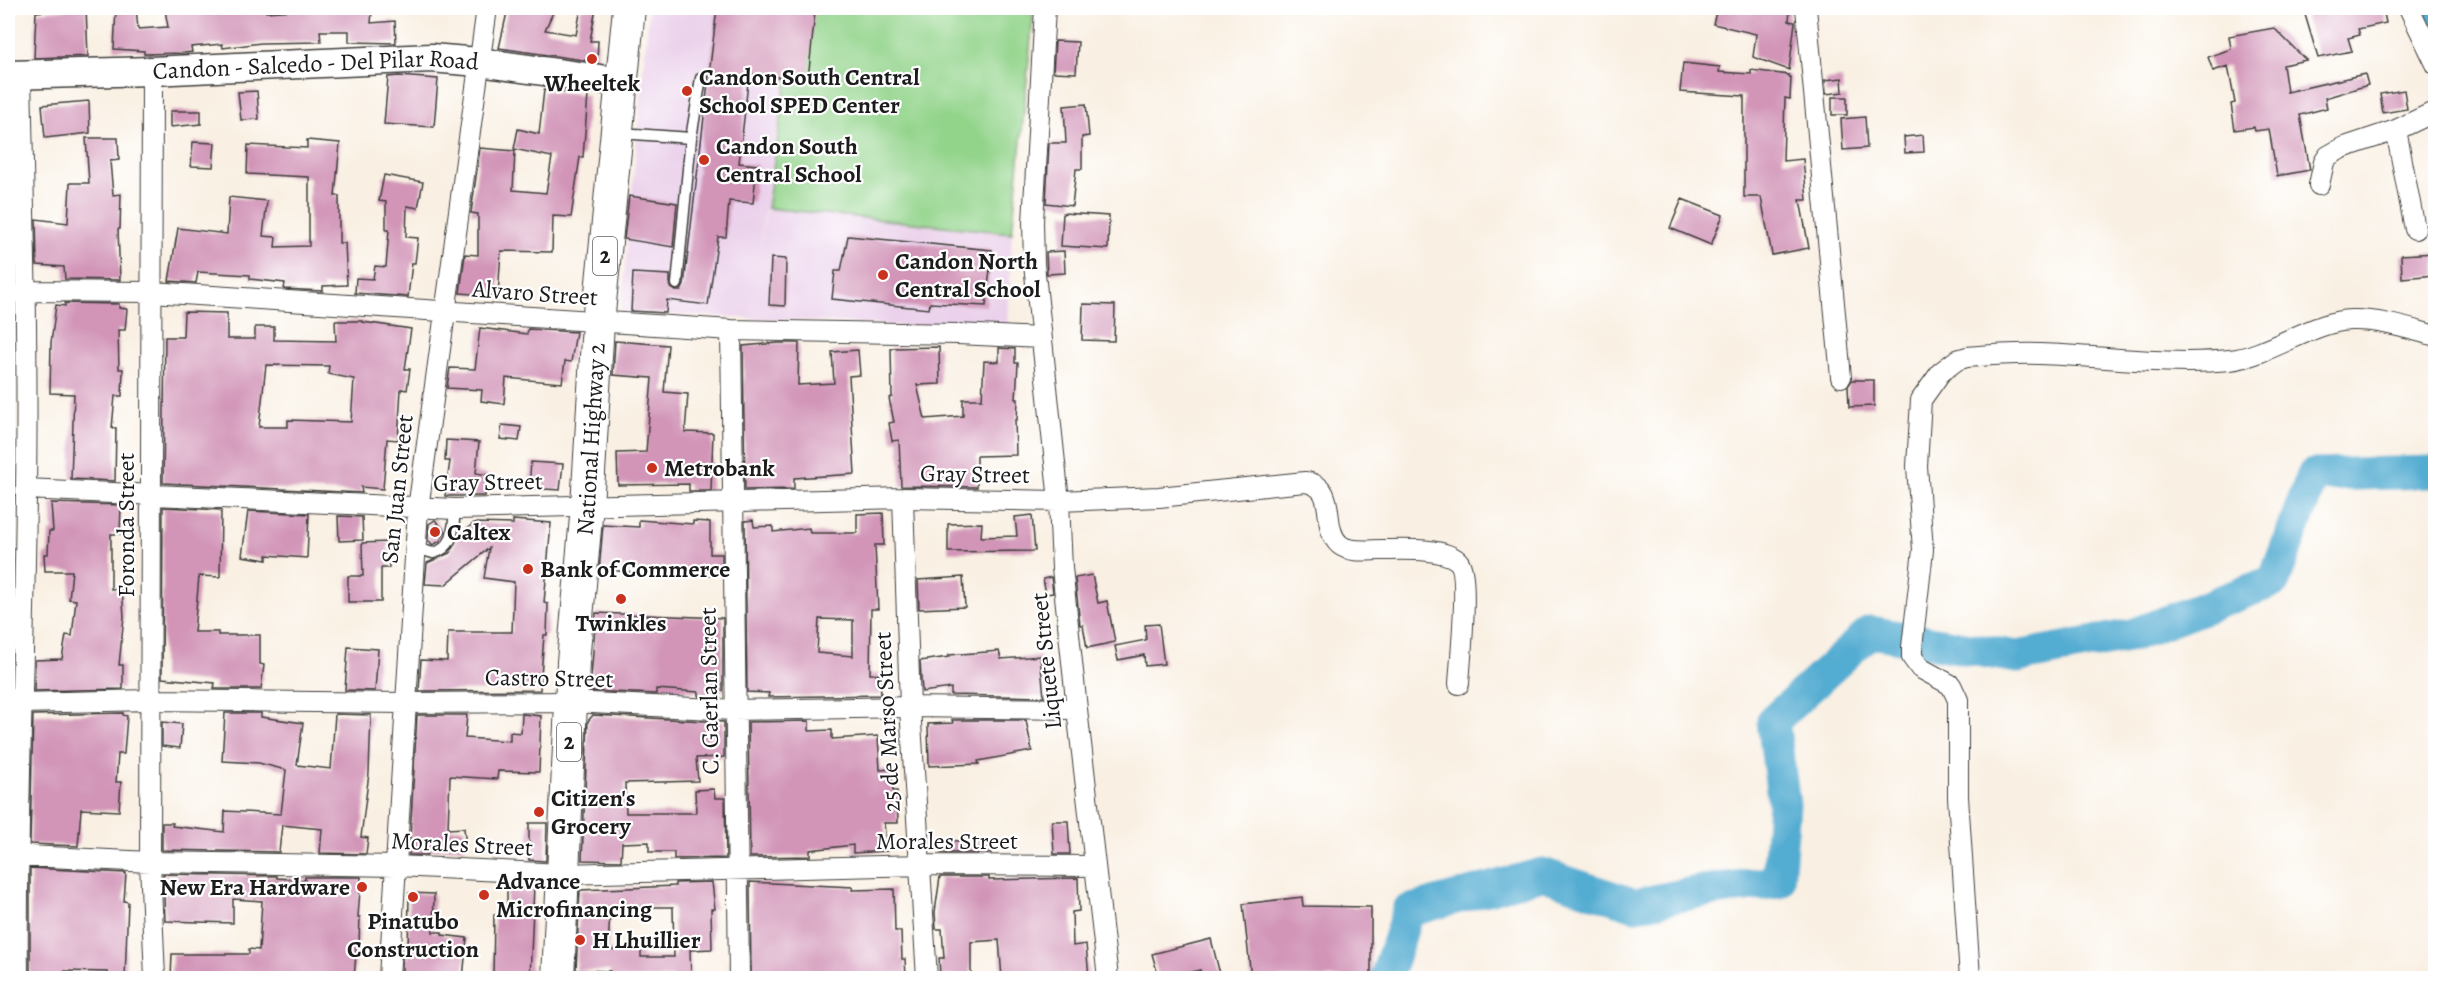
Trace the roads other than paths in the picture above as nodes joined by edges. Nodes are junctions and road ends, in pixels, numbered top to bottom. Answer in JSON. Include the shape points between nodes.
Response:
{"nodes":[{"id":1,"x":487,"y":8,"type":"edge"},
{"id":2,"x":628,"y":8,"type":"edge"},
{"id":3,"x":1045,"y":8,"type":"edge"},
{"id":4,"x":1806,"y":8,"type":"edge"},
{"id":5,"x":2409,"y":8,"type":"edge"},
{"id":6,"x":479,"y":62,"type":"junction"},
{"id":7,"x":2436,"y":64,"type":"edge"},
{"id":8,"x":152,"y":71,"type":"junction"},
{"id":9,"x":14,"y":75,"type":"edge"},
{"id":10,"x":701,"y":78,"type":"dead end"},
{"id":11,"x":622,"y":82,"type":"junction"},
{"id":12,"x":2436,"y":111,"type":"edge"},
{"id":13,"x":2396,"y":130,"type":"junction"},
{"id":14,"x":616,"y":133,"type":"junction"},
{"id":15,"x":691,"y":138,"type":"junction"},
{"id":16,"x":2319,"y":185,"type":"dead end"},
{"id":17,"x":2415,"y":229,"type":"dead end"},
{"id":18,"x":677,"y":284,"type":"dead end"},
{"id":19,"x":26,"y":291,"type":"junction"},
{"id":20,"x":152,"y":292,"type":"junction"},
{"id":21,"x":444,"y":311,"type":"junction"},
{"id":22,"x":598,"y":323,"type":"junction"},
{"id":23,"x":731,"y":330,"type":"junction"},
{"id":24,"x":2436,"y":336,"type":"edge"},
{"id":25,"x":1041,"y":338,"type":"junction"},
{"id":26,"x":1841,"y":377,"type":"dead end"},
{"id":27,"x":26,"y":489,"type":"junction"},
{"id":28,"x":151,"y":496,"type":"junction"},
{"id":29,"x":903,"y":498,"type":"junction"},
{"id":30,"x":1059,"y":501,"type":"junction"},
{"id":31,"x":733,"y":503,"type":"junction"},
{"id":32,"x":587,"y":506,"type":"junction"},
{"id":33,"x":418,"y":509,"type":"junction"},
{"id":34,"x":455,"y":509,"type":"junction"},
{"id":35,"x":416,"y":548,"type":"junction"},
{"id":36,"x":1459,"y":684,"type":"dead end"},
{"id":37,"x":150,"y":700,"type":"junction"},
{"id":38,"x":571,"y":702,"type":"junction"},
{"id":39,"x":20,"y":703,"type":"junction"},
{"id":40,"x":405,"y":703,"type":"junction"},
{"id":41,"x":910,"y":706,"type":"junction"},
{"id":42,"x":1077,"y":709,"type":"junction"},
{"id":43,"x":734,"y":710,"type":"junction"},
{"id":44,"x":12,"y":856,"type":"edge"},
{"id":45,"x":150,"y":862,"type":"junction"},
{"id":46,"x":921,"y":865,"type":"junction"},
{"id":47,"x":397,"y":866,"type":"junction"},
{"id":48,"x":1095,"y":866,"type":"junction"},
{"id":49,"x":738,"y":871,"type":"junction"},
{"id":50,"x":562,"y":874,"type":"junction"},
{"id":51,"x":18,"y":978,"type":"edge"},
{"id":52,"x":155,"y":978,"type":"edge"},
{"id":53,"x":388,"y":978,"type":"edge"},
{"id":54,"x":558,"y":978,"type":"edge"},
{"id":55,"x":739,"y":978,"type":"edge"},
{"id":56,"x":927,"y":978,"type":"edge"},
{"id":57,"x":1108,"y":978,"type":"edge"},
{"id":58,"x":1970,"y":978,"type":"edge"}],
"edges":[{"from":1,"to":6,"type":"street","name":"San Juan Street"},
{"from":2,"to":11,"type":"main road","name":"National Highway 2","number":"2"},
{"from":3,"to":25,"type":"street","name":"Liquete Street","via":[[1033,222]]},
{"from":4,"to":26,"type":"street"},
{"from":5,"to":7,"type":"street"},
{"from":6,"to":8,"type":"main road","name":"Candon - Salcedo - Del Pilar Road","via":[[431,58]]},
{"from":6,"to":11,"type":"main road","name":"Candon - Salcedo - Del Pilar Road"},
{"from":6,"to":21,"type":"street","name":"San Juan Street"},
{"from":8,"to":9,"type":"main road","name":"Candon - Salcedo - Del Pilar Road"},
{"from":8,"to":20,"type":"street","name":"Foronda Street"},
{"from":9,"to":19,"type":"street"},
{"from":10,"to":15,"type":"lane"},
{"from":11,"to":14,"type":"main road","name":"National Highway 2","number":"2"},
{"from":12,"to":13,"type":"street"},
{"from":13,"to":16,"type":"street","via":[[2328,156]]},
{"from":13,"to":17,"type":"street"},
{"from":14,"to":15,"type":"lane"},
{"from":14,"to":22,"type":"main road","name":"National Highway 2","number":"2"},
{"from":15,"to":18,"type":"lane"},
{"from":19,"to":20,"type":"street","name":"Alvaro Street"},
{"from":19,"to":27,"type":"street"},
{"from":20,"to":21,"type":"street","name":"Alvaro Street"},
{"from":20,"to":28,"type":"street","name":"Foronda Street"},
{"from":21,"to":22,"type":"street","name":"Alvaro Street"},
{"from":21,"to":33,"type":"street","name":"San Juan Street"},
{"from":22,"to":23,"type":"street","name":"Alvaro Street"},
{"from":22,"to":32,"type":"main road","name":"National Highway 2","number":"2"},
{"from":23,"to":25,"type":"street","name":"Alvaro Street"},
{"from":23,"to":31,"type":"street","name":"C. Gaerlan Street"},
{"from":24,"to":58,"type":"street","via":[[2389,324],[2350,320],[2231,360],[2141,361],[2040,354],[1967,357],[1941,372],[1921,400],[1917,466],[1923,550],[1912,657],[1920,668],[1951,685],[1958,700],[1958,797]]},
{"from":25,"to":30,"type":"street","name":"Liquete Street"},
{"from":27,"to":28,"type":"street","name":"Gray Street"},
{"from":27,"to":39,"type":"street"},
{"from":28,"to":33,"type":"street","name":"Gray Street"},
{"from":28,"to":37,"type":"street","name":"Foronda Street"},
{"from":29,"to":30,"type":"street","name":"Gray Street"},
{"from":29,"to":31,"type":"street","name":"Gray Street"},
{"from":29,"to":41,"type":"street","name":"25 de Marso Street"},
{"from":30,"to":36,"type":"street","name":"Gray Street","via":[[1159,497],[1314,483],[1324,495],[1336,539],[1346,548],[1417,550],[1444,554],[1461,565]]},
{"from":30,"to":42,"type":"street","name":"Liquete Street"},
{"from":31,"to":32,"type":"street","name":"Gray Street"},
{"from":31,"to":43,"type":"street","name":"C. Gaerlan Street"},
{"from":32,"to":34,"type":"street","name":"Gray Street"},
{"from":32,"to":38,"type":"main road","name":"National Highway 2","number":"2"},
{"from":33,"to":34,"type":"street","name":"Gray Street"},
{"from":33,"to":35,"type":"street","name":"San Juan Street"},
{"from":34,"to":35,"type":"lane","via":[[452,538],[446,546],[433,553]]},
{"from":35,"to":40,"type":"street","name":"San Juan Street"},
{"from":37,"to":39,"type":"street","name":"Castro Street"},
{"from":37,"to":40,"type":"street","name":"Castro Street"},
{"from":37,"to":45,"type":"street","name":"Foronda Street"},
{"from":38,"to":40,"type":"street","name":"Castro Street"},
{"from":38,"to":43,"type":"street","name":"Castro Street"},
{"from":38,"to":50,"type":"main road","name":"National Highway 2","number":"2"},
{"from":39,"to":44,"type":"street"},
{"from":40,"to":47,"type":"street","name":"San Juan Street"},
{"from":41,"to":42,"type":"street","name":"Castro Street"},
{"from":41,"to":43,"type":"street","name":"Castro Street"},
{"from":41,"to":46,"type":"street","name":"25 de Marso Street"},
{"from":42,"to":48,"type":"street","name":"Liquete Street"},
{"from":43,"to":49,"type":"street","name":"C. Gaerlan Street"},
{"from":44,"to":45,"type":"street","name":"Morales Street"},
{"from":44,"to":51,"type":"street"},
{"from":45,"to":47,"type":"street","name":"Morales Street"},
{"from":45,"to":52,"type":"street","name":"Foronda Street"},
{"from":46,"to":48,"type":"street","name":"Morales Street"},
{"from":46,"to":49,"type":"street","name":"Morales Street"},
{"from":46,"to":56,"type":"street","name":"25 de Marso Street"},
{"from":47,"to":50,"type":"street","name":"Morales Street"},
{"from":47,"to":53,"type":"street","name":"San Juan Street"},
{"from":48,"to":57,"type":"street","name":"Liquete Street"},
{"from":49,"to":50,"type":"street","name":"Morales Street"},
{"from":49,"to":55,"type":"street","name":"C. Gaerlan Street"},
{"from":50,"to":54,"type":"main road","name":"National Highway 2","number":"2"}]}
